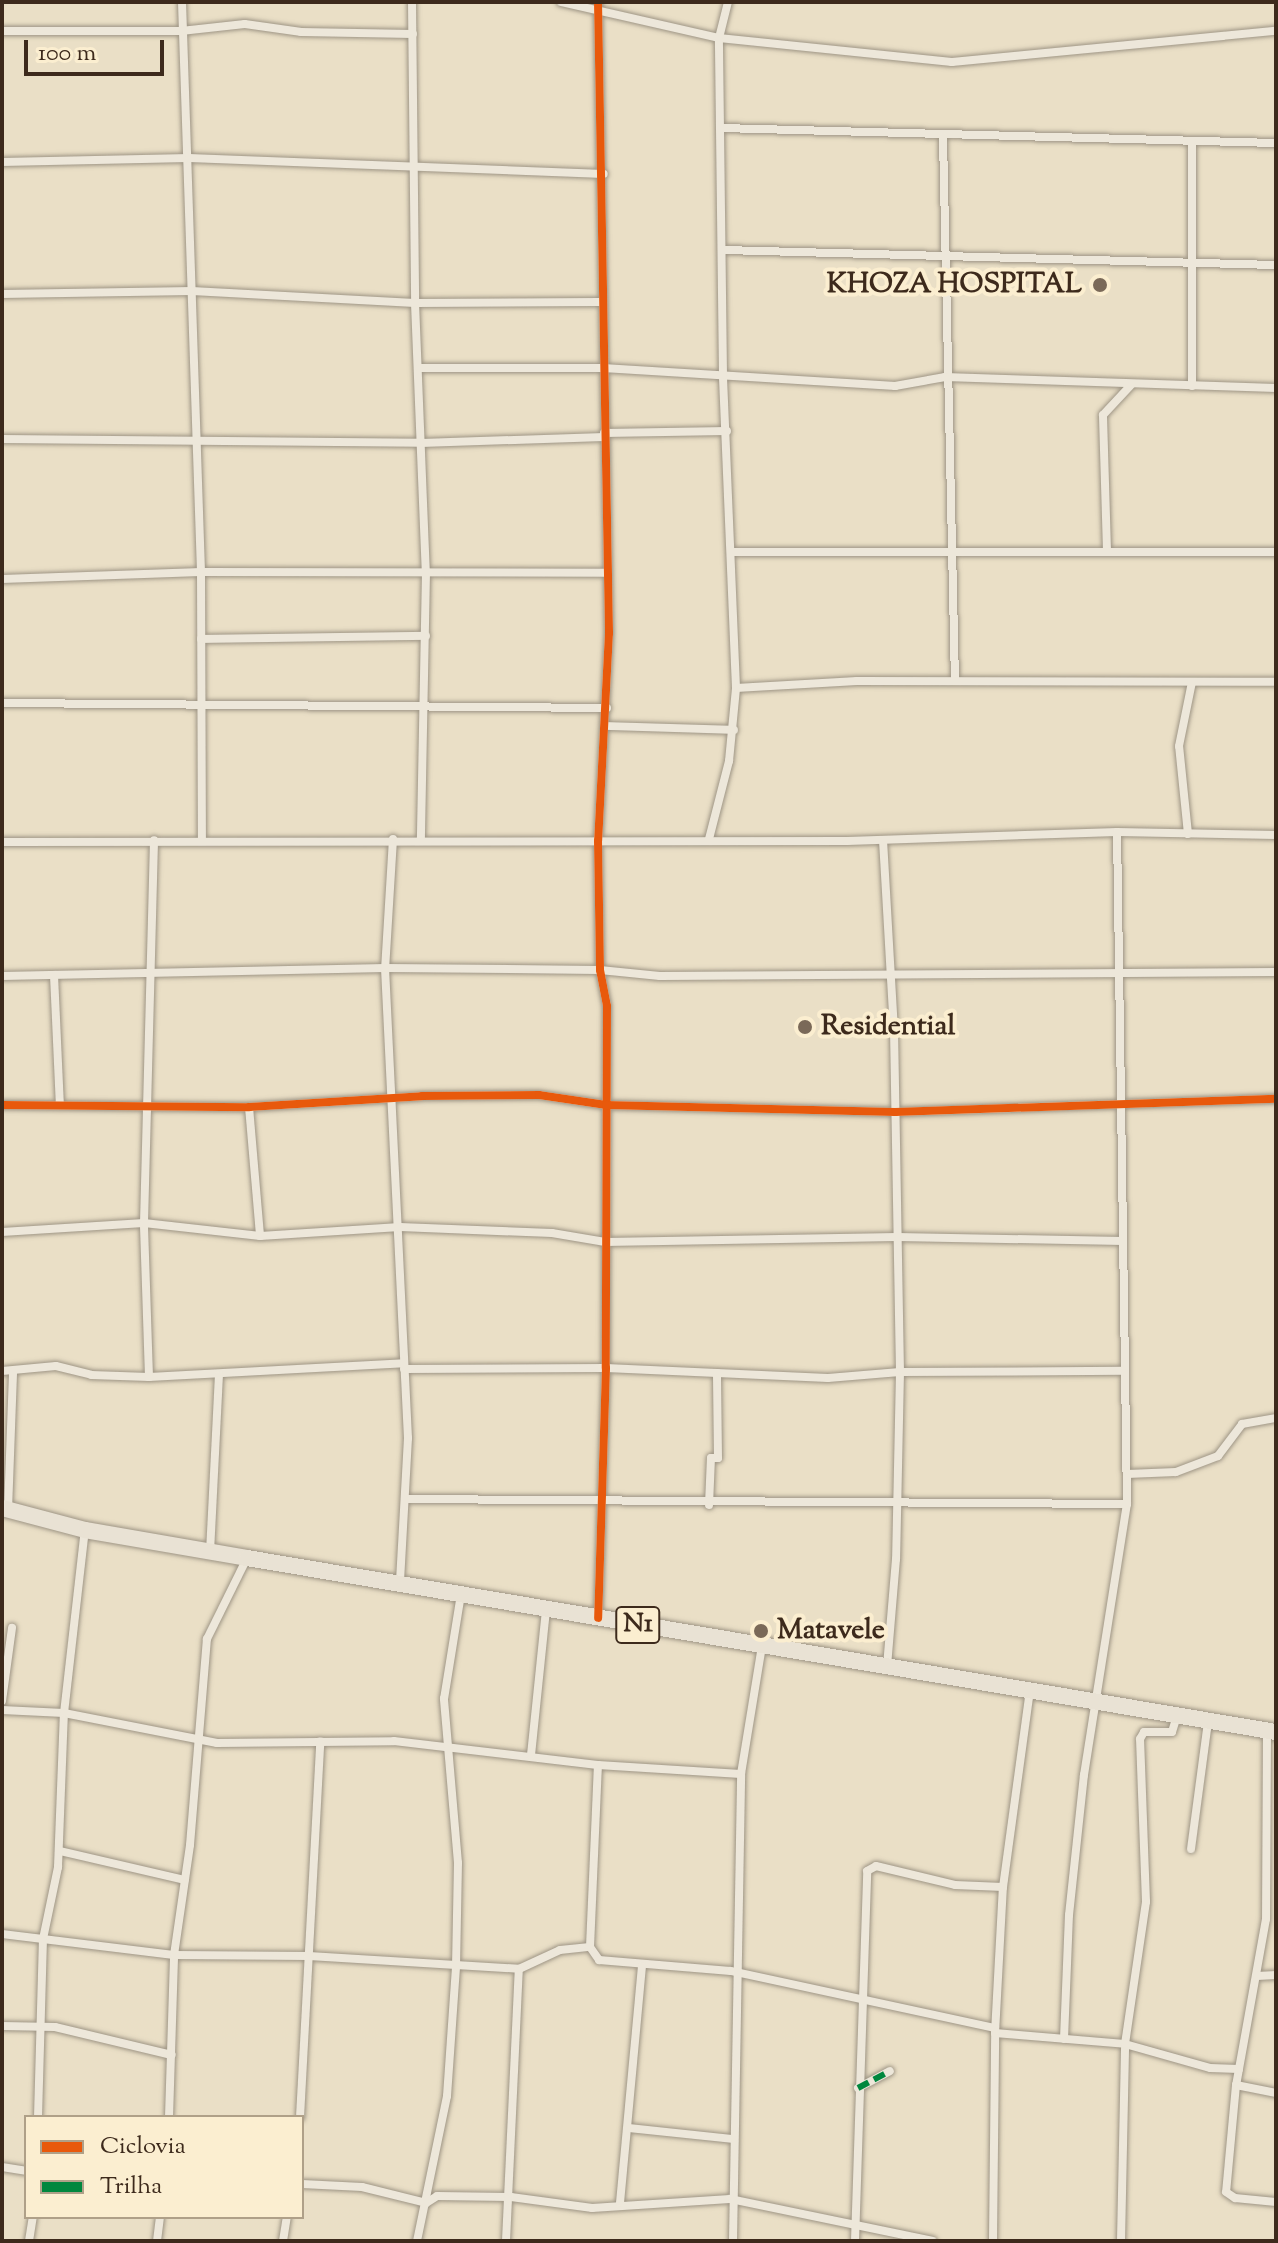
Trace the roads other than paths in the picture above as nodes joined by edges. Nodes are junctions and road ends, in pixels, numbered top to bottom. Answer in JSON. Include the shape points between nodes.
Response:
{"nodes":[{"id":1,"x":182,"y":2,"type":"edge"},
{"id":2,"x":412,"y":2,"type":"edge"},
{"id":3,"x":561,"y":2,"type":"edge"},
{"id":4,"x":728,"y":2,"type":"edge"},
{"id":5,"x":598,"y":7,"type":"edge"},
{"id":6,"x":2,"y":31,"type":"edge"},
{"id":7,"x":181,"y":31,"type":"junction"},
{"id":8,"x":1276,"y":31,"type":"edge"},
{"id":9,"x":413,"y":34,"type":"junction"},
{"id":10,"x":719,"y":38,"type":"junction"},
{"id":11,"x":721,"y":128,"type":"junction"},
{"id":12,"x":943,"y":137,"type":"junction"},
{"id":13,"x":1276,"y":143,"type":"edge"},
{"id":14,"x":1192,"y":144,"type":"junction"},
{"id":15,"x":189,"y":158,"type":"junction"},
{"id":16,"x":2,"y":162,"type":"edge"},
{"id":17,"x":417,"y":166,"type":"junction"},
{"id":18,"x":604,"y":174,"type":"junction"},
{"id":19,"x":724,"y":250,"type":"junction"},
{"id":20,"x":944,"y":254,"type":"junction"},
{"id":21,"x":1191,"y":263,"type":"junction"},
{"id":22,"x":1276,"y":265,"type":"edge"},
{"id":23,"x":192,"y":291,"type":"junction"},
{"id":24,"x":2,"y":294,"type":"edge"},
{"id":25,"x":600,"y":302,"type":"junction"},
{"id":26,"x":415,"y":303,"type":"junction"},
{"id":27,"x":420,"y":368,"type":"junction"},
{"id":28,"x":603,"y":368,"type":"junction"},
{"id":29,"x":723,"y":375,"type":"junction"},
{"id":30,"x":945,"y":377,"type":"junction"},
{"id":31,"x":1132,"y":384,"type":"junction"},
{"id":32,"x":1192,"y":386,"type":"junction"},
{"id":33,"x":1276,"y":388,"type":"edge"},
{"id":34,"x":727,"y":431,"type":"junction"},
{"id":35,"x":604,"y":435,"type":"junction"},
{"id":36,"x":2,"y":439,"type":"edge"},
{"id":37,"x":195,"y":439,"type":"junction"},
{"id":38,"x":421,"y":443,"type":"junction"},
{"id":39,"x":950,"y":551,"type":"junction"},
{"id":40,"x":1107,"y":551,"type":"junction"},
{"id":41,"x":732,"y":552,"type":"junction"},
{"id":42,"x":1276,"y":552,"type":"edge"},
{"id":43,"x":201,"y":572,"type":"junction"},
{"id":44,"x":426,"y":572,"type":"junction"},
{"id":45,"x":608,"y":573,"type":"junction"},
{"id":46,"x":2,"y":579,"type":"edge"},
{"id":47,"x":426,"y":636,"type":"junction"},
{"id":48,"x":201,"y":639,"type":"junction"},
{"id":49,"x":955,"y":681,"type":"junction"},
{"id":50,"x":1192,"y":682,"type":"junction"},
{"id":51,"x":1276,"y":682,"type":"edge"},
{"id":52,"x":736,"y":688,"type":"junction"},
{"id":53,"x":2,"y":703,"type":"edge"},
{"id":54,"x":426,"y":705,"type":"junction"},
{"id":55,"x":200,"y":708,"type":"junction"},
{"id":56,"x":607,"y":708,"type":"junction"},
{"id":57,"x":607,"y":726,"type":"junction"},
{"id":58,"x":734,"y":730,"type":"junction"},
{"id":59,"x":1186,"y":819,"type":"junction"},
{"id":60,"x":1117,"y":832,"type":"junction"},
{"id":61,"x":1177,"y":833,"type":"junction"},
{"id":62,"x":1188,"y":834,"type":"junction"},
{"id":63,"x":1276,"y":835,"type":"edge"},
{"id":64,"x":202,"y":839,"type":"junction"},
{"id":65,"x":393,"y":839,"type":"junction"},
{"id":66,"x":421,"y":839,"type":"junction"},
{"id":67,"x":709,"y":839,"type":"junction"},
{"id":68,"x":154,"y":840,"type":"junction"},
{"id":69,"x":883,"y":840,"type":"junction"},
{"id":70,"x":598,"y":841,"type":"junction"},
{"id":71,"x":2,"y":842,"type":"edge"},
{"id":72,"x":385,"y":968,"type":"junction"},
{"id":73,"x":600,"y":970,"type":"junction"},
{"id":74,"x":154,"y":971,"type":"junction"},
{"id":75,"x":1122,"y":971,"type":"junction"},
{"id":76,"x":890,"y":972,"type":"junction"},
{"id":77,"x":1276,"y":972,"type":"edge"},
{"id":78,"x":54,"y":975,"type":"junction"},
{"id":79,"x":2,"y":976,"type":"edge"},
{"id":80,"x":1276,"y":1099,"type":"edge"},
{"id":81,"x":391,"y":1101,"type":"junction"},
{"id":82,"x":147,"y":1104,"type":"junction"},
{"id":83,"x":2,"y":1105,"type":"edge"},
{"id":84,"x":60,"y":1105,"type":"junction"},
{"id":85,"x":606,"y":1105,"type":"junction"},
{"id":86,"x":1124,"y":1106,"type":"junction"},
{"id":87,"x":249,"y":1107,"type":"junction"},
{"id":88,"x":895,"y":1112,"type":"junction"},
{"id":89,"x":144,"y":1223,"type":"junction"},
{"id":90,"x":400,"y":1227,"type":"junction"},
{"id":91,"x":2,"y":1232,"type":"edge"},
{"id":92,"x":260,"y":1236,"type":"junction"},
{"id":93,"x":897,"y":1237,"type":"junction"},
{"id":94,"x":1123,"y":1241,"type":"junction"},
{"id":95,"x":605,"y":1242,"type":"junction"},
{"id":96,"x":404,"y":1366,"type":"junction"},
{"id":97,"x":606,"y":1368,"type":"junction"},
{"id":98,"x":2,"y":1371,"type":"edge"},
{"id":99,"x":1125,"y":1371,"type":"junction"},
{"id":100,"x":13,"y":1372,"type":"junction"},
{"id":101,"x":900,"y":1372,"type":"junction"},
{"id":102,"x":717,"y":1373,"type":"junction"},
{"id":103,"x":219,"y":1375,"type":"junction"},
{"id":104,"x":149,"y":1377,"type":"junction"},
{"id":105,"x":1276,"y":1418,"type":"edge"},
{"id":106,"x":1127,"y":1474,"type":"junction"},
{"id":107,"x":406,"y":1499,"type":"junction"},
{"id":108,"x":600,"y":1503,"type":"junction"},
{"id":109,"x":899,"y":1504,"type":"junction"},
{"id":110,"x":1127,"y":1504,"type":"junction"},
{"id":111,"x":709,"y":1505,"type":"junction"},
{"id":112,"x":5,"y":1509,"type":"edge"},
{"id":113,"x":85,"y":1530,"type":"junction"},
{"id":114,"x":210,"y":1552,"type":"junction"},
{"id":115,"x":247,"y":1558,"type":"junction"},
{"id":116,"x":400,"y":1583,"type":"junction"},
{"id":117,"x":461,"y":1594,"type":"junction"},
{"id":118,"x":546,"y":1609,"type":"junction"},
{"id":119,"x":598,"y":1618,"type":"junction"},
{"id":120,"x":12,"y":1628,"type":"dead end"},
{"id":121,"x":762,"y":1646,"type":"junction"},
{"id":122,"x":887,"y":1667,"type":"junction"},
{"id":123,"x":1030,"y":1690,"type":"junction"},
{"id":124,"x":2,"y":1701,"type":"edge"},
{"id":125,"x":1095,"y":1701,"type":"junction"},
{"id":126,"x":2,"y":1710,"type":"edge"},
{"id":127,"x":64,"y":1713,"type":"junction"},
{"id":128,"x":1177,"y":1716,"type":"junction"},
{"id":129,"x":1208,"y":1721,"type":"junction"},
{"id":130,"x":1271,"y":1731,"type":"edge"},
{"id":131,"x":200,"y":1742,"type":"junction"},
{"id":132,"x":320,"y":1742,"type":"junction"},
{"id":133,"x":450,"y":1749,"type":"junction"},
{"id":134,"x":531,"y":1755,"type":"junction"},
{"id":135,"x":598,"y":1765,"type":"junction"},
{"id":136,"x":741,"y":1774,"type":"junction"},
{"id":137,"x":1191,"y":1849,"type":"dead end"},
{"id":138,"x":60,"y":1851,"type":"junction"},
{"id":139,"x":185,"y":1880,"type":"junction"},
{"id":140,"x":1003,"y":1887,"type":"junction"},
{"id":141,"x":2,"y":1934,"type":"edge"},
{"id":142,"x":43,"y":1939,"type":"junction"},
{"id":143,"x":590,"y":1947,"type":"junction"},
{"id":144,"x":174,"y":1955,"type":"junction"},
{"id":145,"x":309,"y":1956,"type":"junction"},
{"id":146,"x":642,"y":1966,"type":"junction"},
{"id":147,"x":456,"y":1967,"type":"junction"},
{"id":148,"x":519,"y":1969,"type":"junction"},
{"id":149,"x":737,"y":1973,"type":"junction"},
{"id":150,"x":1276,"y":1975,"type":"edge"},
{"id":151,"x":1257,"y":1976,"type":"junction"},
{"id":152,"x":862,"y":1999,"type":"junction"},
{"id":153,"x":2,"y":2026,"type":"edge"},
{"id":154,"x":41,"y":2028,"type":"junction"},
{"id":155,"x":995,"y":2030,"type":"junction"},
{"id":156,"x":1064,"y":2039,"type":"junction"},
{"id":157,"x":1125,"y":2044,"type":"junction"},
{"id":158,"x":172,"y":2055,"type":"junction"},
{"id":159,"x":1239,"y":2069,"type":"junction"},
{"id":160,"x":890,"y":2071,"type":"dead end"},
{"id":161,"x":1236,"y":2085,"type":"junction"},
{"id":162,"x":858,"y":2088,"type":"junction"},
{"id":163,"x":1276,"y":2093,"type":"edge"},
{"id":164,"x":38,"y":2115,"type":"edge"},
{"id":165,"x":169,"y":2115,"type":"edge"},
{"id":166,"x":300,"y":2115,"type":"edge"},
{"id":167,"x":628,"y":2128,"type":"junction"},
{"id":168,"x":732,"y":2139,"type":"junction"},
{"id":169,"x":2,"y":2167,"type":"edge"},
{"id":170,"x":24,"y":2171,"type":"edge"},
{"id":171,"x":304,"y":2184,"type":"edge"},
{"id":172,"x":511,"y":2197,"type":"junction"},
{"id":173,"x":730,"y":2199,"type":"junction"},
{"id":174,"x":1276,"y":2202,"type":"edge"},
{"id":175,"x":426,"y":2203,"type":"junction"},
{"id":176,"x":620,"y":2203,"type":"junction"},
{"id":177,"x":33,"y":2219,"type":"edge"},
{"id":178,"x":160,"y":2219,"type":"edge"},
{"id":179,"x":287,"y":2219,"type":"edge"},
{"id":180,"x":852,"y":2223,"type":"junction"},
{"id":181,"x":29,"y":2241,"type":"edge"},
{"id":182,"x":157,"y":2241,"type":"edge"},
{"id":183,"x":283,"y":2241,"type":"edge"},
{"id":184,"x":417,"y":2241,"type":"edge"},
{"id":185,"x":506,"y":2241,"type":"edge"},
{"id":186,"x":733,"y":2241,"type":"edge"},
{"id":187,"x":855,"y":2241,"type":"edge"},
{"id":188,"x":933,"y":2241,"type":"edge"},
{"id":189,"x":993,"y":2241,"type":"edge"},
{"id":190,"x":1121,"y":2241,"type":"edge"}],
"edges":[{"from":1,"to":7,"type":"street"},
{"from":2,"to":9,"type":"street"},
{"from":3,"to":5,"type":"street"},
{"from":4,"to":10,"type":"street"},
{"from":5,"to":10,"type":"street"},
{"from":5,"to":18,"type":"street"},
{"from":6,"to":7,"type":"street"},
{"from":7,"to":9,"type":"street","via":[[258,24],[301,32]]},
{"from":7,"to":15,"type":"street"},
{"from":8,"to":10,"type":"street","via":[[952,62]]},
{"from":9,"to":17,"type":"street"},
{"from":10,"to":11,"type":"street"},
{"from":11,"to":12,"type":"street"},
{"from":11,"to":19,"type":"street"},
{"from":12,"to":14,"type":"street"},
{"from":12,"to":20,"type":"street"},
{"from":13,"to":14,"type":"street"},
{"from":14,"to":21,"type":"street"},
{"from":15,"to":16,"type":"street"},
{"from":15,"to":17,"type":"street"},
{"from":15,"to":23,"type":"street"},
{"from":17,"to":18,"type":"street"},
{"from":17,"to":26,"type":"street"},
{"from":18,"to":25,"type":"street"},
{"from":19,"to":20,"type":"street"},
{"from":19,"to":29,"type":"street"},
{"from":20,"to":21,"type":"street"},
{"from":20,"to":30,"type":"street"},
{"from":21,"to":22,"type":"street"},
{"from":21,"to":32,"type":"street"},
{"from":23,"to":24,"type":"street"},
{"from":23,"to":26,"type":"street"},
{"from":23,"to":37,"type":"street"},
{"from":25,"to":26,"type":"street"},
{"from":25,"to":28,"type":"street"},
{"from":26,"to":27,"type":"street"},
{"from":27,"to":28,"type":"street"},
{"from":27,"to":38,"type":"street"},
{"from":28,"to":29,"type":"street"},
{"from":28,"to":35,"type":"street"},
{"from":29,"to":30,"type":"street","via":[[895,386]]},
{"from":29,"to":34,"type":"street"},
{"from":30,"to":31,"type":"street"},
{"from":30,"to":39,"type":"street"},
{"from":31,"to":32,"type":"street"},
{"from":31,"to":40,"type":"street","via":[[1103,415]]},
{"from":32,"to":33,"type":"street"},
{"from":34,"to":35,"type":"street"},
{"from":34,"to":41,"type":"street"},
{"from":35,"to":38,"type":"street"},
{"from":35,"to":45,"type":"street"},
{"from":36,"to":37,"type":"street"},
{"from":37,"to":38,"type":"street"},
{"from":37,"to":43,"type":"street"},
{"from":38,"to":44,"type":"street"},
{"from":39,"to":40,"type":"street"},
{"from":39,"to":41,"type":"street"},
{"from":39,"to":49,"type":"street"},
{"from":40,"to":42,"type":"street"},
{"from":41,"to":52,"type":"street"},
{"from":43,"to":44,"type":"street"},
{"from":43,"to":46,"type":"street"},
{"from":43,"to":48,"type":"street"},
{"from":44,"to":45,"type":"street"},
{"from":44,"to":47,"type":"street"},
{"from":45,"to":56,"type":"street"},
{"from":47,"to":48,"type":"street"},
{"from":47,"to":54,"type":"street"},
{"from":48,"to":55,"type":"street"},
{"from":49,"to":50,"type":"street"},
{"from":49,"to":52,"type":"street"},
{"from":50,"to":51,"type":"street"},
{"from":50,"to":59,"type":"street","via":[[1179,746]]},
{"from":52,"to":58,"type":"street"},
{"from":53,"to":55,"type":"street"},
{"from":54,"to":55,"type":"street"},
{"from":54,"to":56,"type":"street"},
{"from":54,"to":66,"type":"street"},
{"from":55,"to":64,"type":"street"},
{"from":56,"to":57,"type":"street"},
{"from":57,"to":58,"type":"street"},
{"from":57,"to":70,"type":"street"},
{"from":58,"to":67,"type":"street"},
{"from":59,"to":61,"type":"street"},
{"from":59,"to":62,"type":"street"},
{"from":60,"to":61,"type":"street"},
{"from":60,"to":69,"type":"street"},
{"from":60,"to":75,"type":"street"},
{"from":61,"to":62,"type":"street"},
{"from":62,"to":63,"type":"street"},
{"from":64,"to":65,"type":"street"},
{"from":64,"to":68,"type":"street"},
{"from":65,"to":66,"type":"street"},
{"from":65,"to":72,"type":"street"},
{"from":66,"to":70,"type":"street"},
{"from":67,"to":69,"type":"street"},
{"from":67,"to":70,"type":"street"},
{"from":68,"to":71,"type":"street"},
{"from":68,"to":74,"type":"street"},
{"from":69,"to":76,"type":"street"},
{"from":70,"to":73,"type":"street"},
{"from":72,"to":73,"type":"street"},
{"from":72,"to":74,"type":"street"},
{"from":72,"to":81,"type":"street"},
{"from":73,"to":76,"type":"street","via":[[660,976]]},
{"from":73,"to":85,"type":"street","via":[[607,1006]]},
{"from":74,"to":78,"type":"street"},
{"from":74,"to":82,"type":"street"},
{"from":75,"to":76,"type":"street"},
{"from":75,"to":77,"type":"street"},
{"from":75,"to":86,"type":"street"},
{"from":76,"to":88,"type":"street"},
{"from":78,"to":79,"type":"street"},
{"from":78,"to":84,"type":"street"},
{"from":80,"to":86,"type":"street"},
{"from":81,"to":85,"type":"street","via":[[539,1095]]},
{"from":81,"to":87,"type":"street"},
{"from":81,"to":90,"type":"street"},
{"from":82,"to":84,"type":"street"},
{"from":82,"to":87,"type":"street"},
{"from":82,"to":89,"type":"street"},
{"from":83,"to":84,"type":"street"},
{"from":85,"to":88,"type":"street"},
{"from":85,"to":95,"type":"street"},
{"from":86,"to":88,"type":"street"},
{"from":86,"to":94,"type":"street"},
{"from":87,"to":92,"type":"street"},
{"from":88,"to":93,"type":"street"},
{"from":89,"to":91,"type":"street"},
{"from":89,"to":92,"type":"street"},
{"from":89,"to":104,"type":"street"},
{"from":90,"to":92,"type":"street"},
{"from":90,"to":95,"type":"street","via":[[552,1233]]},
{"from":90,"to":96,"type":"street"},
{"from":93,"to":94,"type":"street"},
{"from":93,"to":95,"type":"street"},
{"from":93,"to":101,"type":"street"},
{"from":94,"to":99,"type":"street"},
{"from":95,"to":97,"type":"street"},
{"from":96,"to":97,"type":"street"},
{"from":96,"to":103,"type":"street"},
{"from":96,"to":107,"type":"street"},
{"from":97,"to":102,"type":"street"},
{"from":97,"to":108,"type":"street"},
{"from":98,"to":100,"type":"street"},
{"from":99,"to":101,"type":"street"},
{"from":99,"to":106,"type":"street"},
{"from":100,"to":104,"type":"street","via":[[56,1366],[91,1375]]},
{"from":100,"to":112,"type":"street"},
{"from":101,"to":102,"type":"street","via":[[828,1378]]},
{"from":101,"to":109,"type":"street"},
{"from":102,"to":111,"type":"street","via":[[718,1458],[711,1458]]},
{"from":103,"to":104,"type":"street"},
{"from":103,"to":114,"type":"street"},
{"from":105,"to":106,"type":"street","via":[[1242,1424],[1218,1456],[1190,1466]]},
{"from":106,"to":110,"type":"street"},
{"from":107,"to":108,"type":"street"},
{"from":107,"to":116,"type":"street"},
{"from":108,"to":111,"type":"street"},
{"from":108,"to":119,"type":"street"},
{"from":109,"to":110,"type":"street"},
{"from":109,"to":111,"type":"street"},
{"from":109,"to":122,"type":"street"},
{"from":110,"to":125,"type":"street"},
{"from":112,"to":113,"type":"highway","number":"N1"},
{"from":113,"to":114,"type":"highway","number":"N1"},
{"from":113,"to":127,"type":"street"},
{"from":114,"to":115,"type":"highway","number":"N1"},
{"from":115,"to":116,"type":"highway","number":"N1"},
{"from":115,"to":131,"type":"street","via":[[209,1627]]},
{"from":116,"to":117,"type":"highway","number":"N1"},
{"from":117,"to":118,"type":"highway","number":"N1"},
{"from":117,"to":133,"type":"street","via":[[444,1699]]},
{"from":118,"to":119,"type":"highway","number":"N1"},
{"from":118,"to":134,"type":"street"},
{"from":119,"to":121,"type":"highway","number":"N1"},
{"from":120,"to":124,"type":"street"},
{"from":121,"to":122,"type":"highway","number":"N1"},
{"from":121,"to":136,"type":"street"},
{"from":122,"to":123,"type":"highway","number":"N1"},
{"from":123,"to":125,"type":"highway","number":"N1"},
{"from":123,"to":140,"type":"street"},
{"from":125,"to":128,"type":"highway","number":"N1"},
{"from":125,"to":156,"type":"street","via":[[1069,1915]]},
{"from":126,"to":127,"type":"street"},
{"from":127,"to":131,"type":"street"},
{"from":127,"to":138,"type":"street"},
{"from":128,"to":129,"type":"highway","number":"N1"},
{"from":128,"to":157,"type":"street","via":[[1172,1732],[1144,1732],[1140,1739],[1146,1902]]},
{"from":129,"to":130,"type":"highway","number":"N1"},
{"from":129,"to":137,"type":"street"},
{"from":130,"to":151,"type":"street","via":[[1266,1919]]},
{"from":131,"to":132,"type":"street"},
{"from":131,"to":139,"type":"street"},
{"from":132,"to":133,"type":"street","via":[[394,1741]]},
{"from":132,"to":145,"type":"street"},
{"from":133,"to":134,"type":"street"},
{"from":133,"to":147,"type":"street","via":[[458,1863]]},
{"from":134,"to":135,"type":"street"},
{"from":135,"to":136,"type":"street"},
{"from":135,"to":143,"type":"street"},
{"from":136,"to":149,"type":"street"},
{"from":138,"to":139,"type":"street"},
{"from":138,"to":142,"type":"street"},
{"from":139,"to":144,"type":"street"},
{"from":140,"to":152,"type":"street","via":[[955,1885],[870,1866]]},
{"from":140,"to":155,"type":"street"},
{"from":141,"to":142,"type":"street"},
{"from":142,"to":144,"type":"street"},
{"from":142,"to":154,"type":"street"},
{"from":143,"to":146,"type":"street","via":[[599,1960]]},
{"from":143,"to":148,"type":"street","via":[[560,1950]]},
{"from":144,"to":145,"type":"street"},
{"from":144,"to":158,"type":"street"},
{"from":145,"to":147,"type":"street"},
{"from":145,"to":166,"type":"street"},
{"from":146,"to":149,"type":"street"},
{"from":146,"to":167,"type":"street"},
{"from":147,"to":148,"type":"street"},
{"from":147,"to":175,"type":"street","via":[[447,2096]]},
{"from":148,"to":172,"type":"street"},
{"from":149,"to":152,"type":"street"},
{"from":149,"to":168,"type":"street"},
{"from":150,"to":151,"type":"street"},
{"from":151,"to":159,"type":"street"},
{"from":152,"to":155,"type":"street"},
{"from":152,"to":162,"type":"street"},
{"from":153,"to":154,"type":"street"},
{"from":154,"to":158,"type":"street"},
{"from":154,"to":164,"type":"street"},
{"from":155,"to":156,"type":"street"},
{"from":155,"to":189,"type":"street"},
{"from":156,"to":157,"type":"street"},
{"from":157,"to":159,"type":"street","via":[[1210,2068]]},
{"from":157,"to":190,"type":"street"},
{"from":158,"to":165,"type":"street"},
{"from":159,"to":161,"type":"street"},
{"from":160,"to":162,"type":"street"},
{"from":161,"to":163,"type":"street"},
{"from":161,"to":174,"type":"street","via":[[1226,2192],[1235,2198]]},
{"from":162,"to":180,"type":"street"},
{"from":167,"to":168,"type":"street"},
{"from":167,"to":176,"type":"street"},
{"from":168,"to":173,"type":"street"},
{"from":169,"to":170,"type":"street"},
{"from":171,"to":175,"type":"street","via":[[362,2187]]},
{"from":172,"to":175,"type":"street","via":[[437,2196]]},
{"from":172,"to":176,"type":"street","via":[[592,2208]]},
{"from":172,"to":185,"type":"street"},
{"from":173,"to":176,"type":"street"},
{"from":173,"to":180,"type":"street"},
{"from":173,"to":186,"type":"street"},
{"from":175,"to":184,"type":"street"},
{"from":177,"to":181,"type":"street"},
{"from":178,"to":182,"type":"street"},
{"from":179,"to":183,"type":"street"},
{"from":180,"to":187,"type":"street"},
{"from":180,"to":188,"type":"street"}]}
